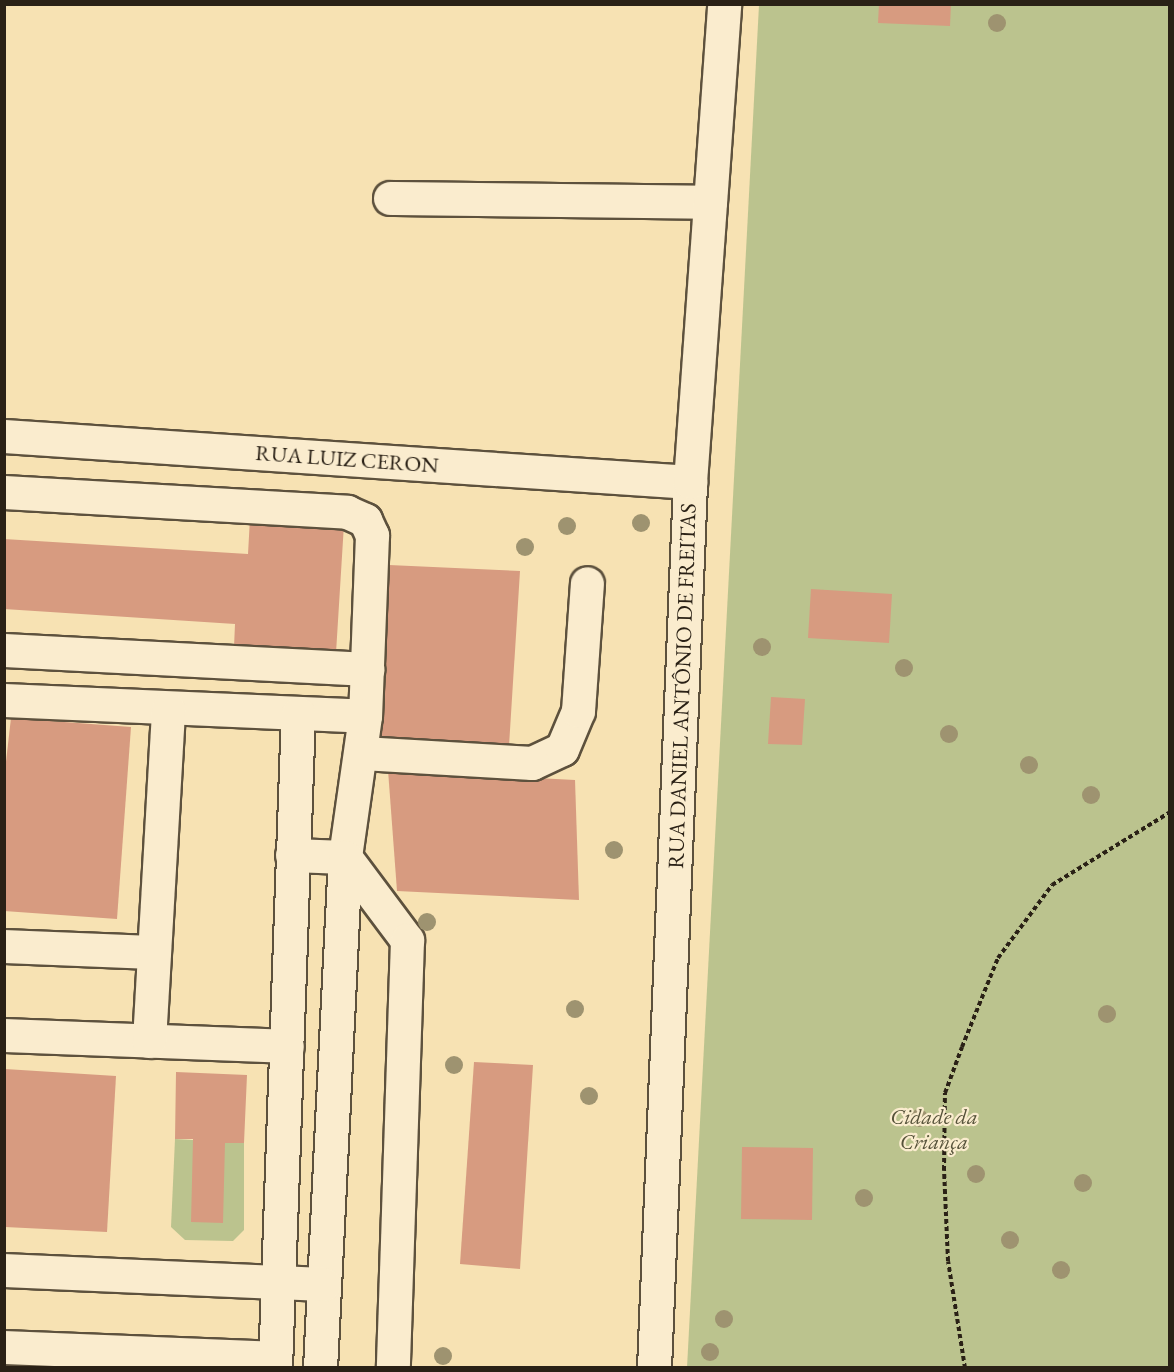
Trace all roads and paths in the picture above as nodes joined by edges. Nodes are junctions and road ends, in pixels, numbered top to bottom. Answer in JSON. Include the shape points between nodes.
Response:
{"nodes":[{"id":1,"x":724,"y":4,"type":"edge"},
{"id":2,"x":390,"y":198,"type":"dead end"},
{"id":3,"x":710,"y":202,"type":"junction"},
{"id":4,"x":4,"y":436,"type":"edge"},
{"id":5,"x":690,"y":482,"type":"junction"},
{"id":6,"x":4,"y":492,"type":"edge"},
{"id":7,"x":587,"y":583,"type":"dead end"},
{"id":8,"x":4,"y":650,"type":"edge"},
{"id":9,"x":368,"y":669,"type":"junction"},
{"id":10,"x":4,"y":700,"type":"edge"},
{"id":11,"x":168,"y":709,"type":"junction"},
{"id":12,"x":298,"y":713,"type":"junction"},
{"id":13,"x":365,"y":716,"type":"junction"},
{"id":14,"x":362,"y":753,"type":"junction"},
{"id":15,"x":1170,"y":812,"type":"edge"},
{"id":16,"x":292,"y":855,"type":"junction"},
{"id":17,"x":345,"y":857,"type":"junction"},
{"id":18,"x":4,"y":946,"type":"edge"},
{"id":19,"x":154,"y":952,"type":"junction"},
{"id":20,"x":4,"y":1035,"type":"edge"},
{"id":21,"x":149,"y":1041,"type":"junction"},
{"id":22,"x":287,"y":1046,"type":"junction"},
{"id":23,"x":4,"y":1270,"type":"edge"},
{"id":24,"x":278,"y":1281,"type":"junction"},
{"id":25,"x":324,"y":1284,"type":"junction"},
{"id":26,"x":4,"y":1347,"type":"edge"},
{"id":27,"x":161,"y":1360,"type":"edge"},
{"id":28,"x":275,"y":1363,"type":"edge"},
{"id":29,"x":320,"y":1368,"type":"edge"},
{"id":30,"x":393,"y":1368,"type":"edge"},
{"id":31,"x":654,"y":1368,"type":"edge"},
{"id":32,"x":965,"y":1368,"type":"edge"}],
"edges":[{"from":1,"to":3,"type":"street","name":"RUA DANIEL ANTÔNIO DE FREITAS"},
{"from":2,"to":3,"type":"street"},
{"from":3,"to":5,"type":"street","name":"RUA DANIEL ANTÔNIO DE FREITAS"},
{"from":4,"to":5,"type":"street","name":"RUA LUIZ CERON"},
{"from":5,"to":31,"type":"street","name":"RUA DANIEL ANTÔNIO DE FREITAS"},
{"from":6,"to":9,"type":"street","via":[[347,512],[365,520],[372,535]]},
{"from":7,"to":14,"type":"street","via":[[578,711],[562,749],[532,763]]},
{"from":8,"to":9,"type":"street"},
{"from":9,"to":13,"type":"street"},
{"from":10,"to":11,"type":"street"},
{"from":11,"to":12,"type":"street"},
{"from":11,"to":19,"type":"street"},
{"from":12,"to":13,"type":"street"},
{"from":12,"to":16,"type":"street"},
{"from":13,"to":14,"type":"street"},
{"from":14,"to":17,"type":"street"},
{"from":15,"to":32,"type":"path","via":[[1052,885],[998,958],[945,1093],[949,1271]]},
{"from":16,"to":17,"type":"street"},
{"from":16,"to":22,"type":"street"},
{"from":17,"to":25,"type":"street"},
{"from":17,"to":30,"type":"street","via":[[407,940]]},
{"from":18,"to":19,"type":"street"},
{"from":19,"to":21,"type":"street"},
{"from":20,"to":21,"type":"street"},
{"from":21,"to":22,"type":"street"},
{"from":22,"to":24,"type":"street"},
{"from":23,"to":24,"type":"street"},
{"from":24,"to":25,"type":"street"},
{"from":24,"to":28,"type":"street"},
{"from":25,"to":29,"type":"street"},
{"from":26,"to":27,"type":"street"},
{"from":27,"to":28,"type":"street"}]}
